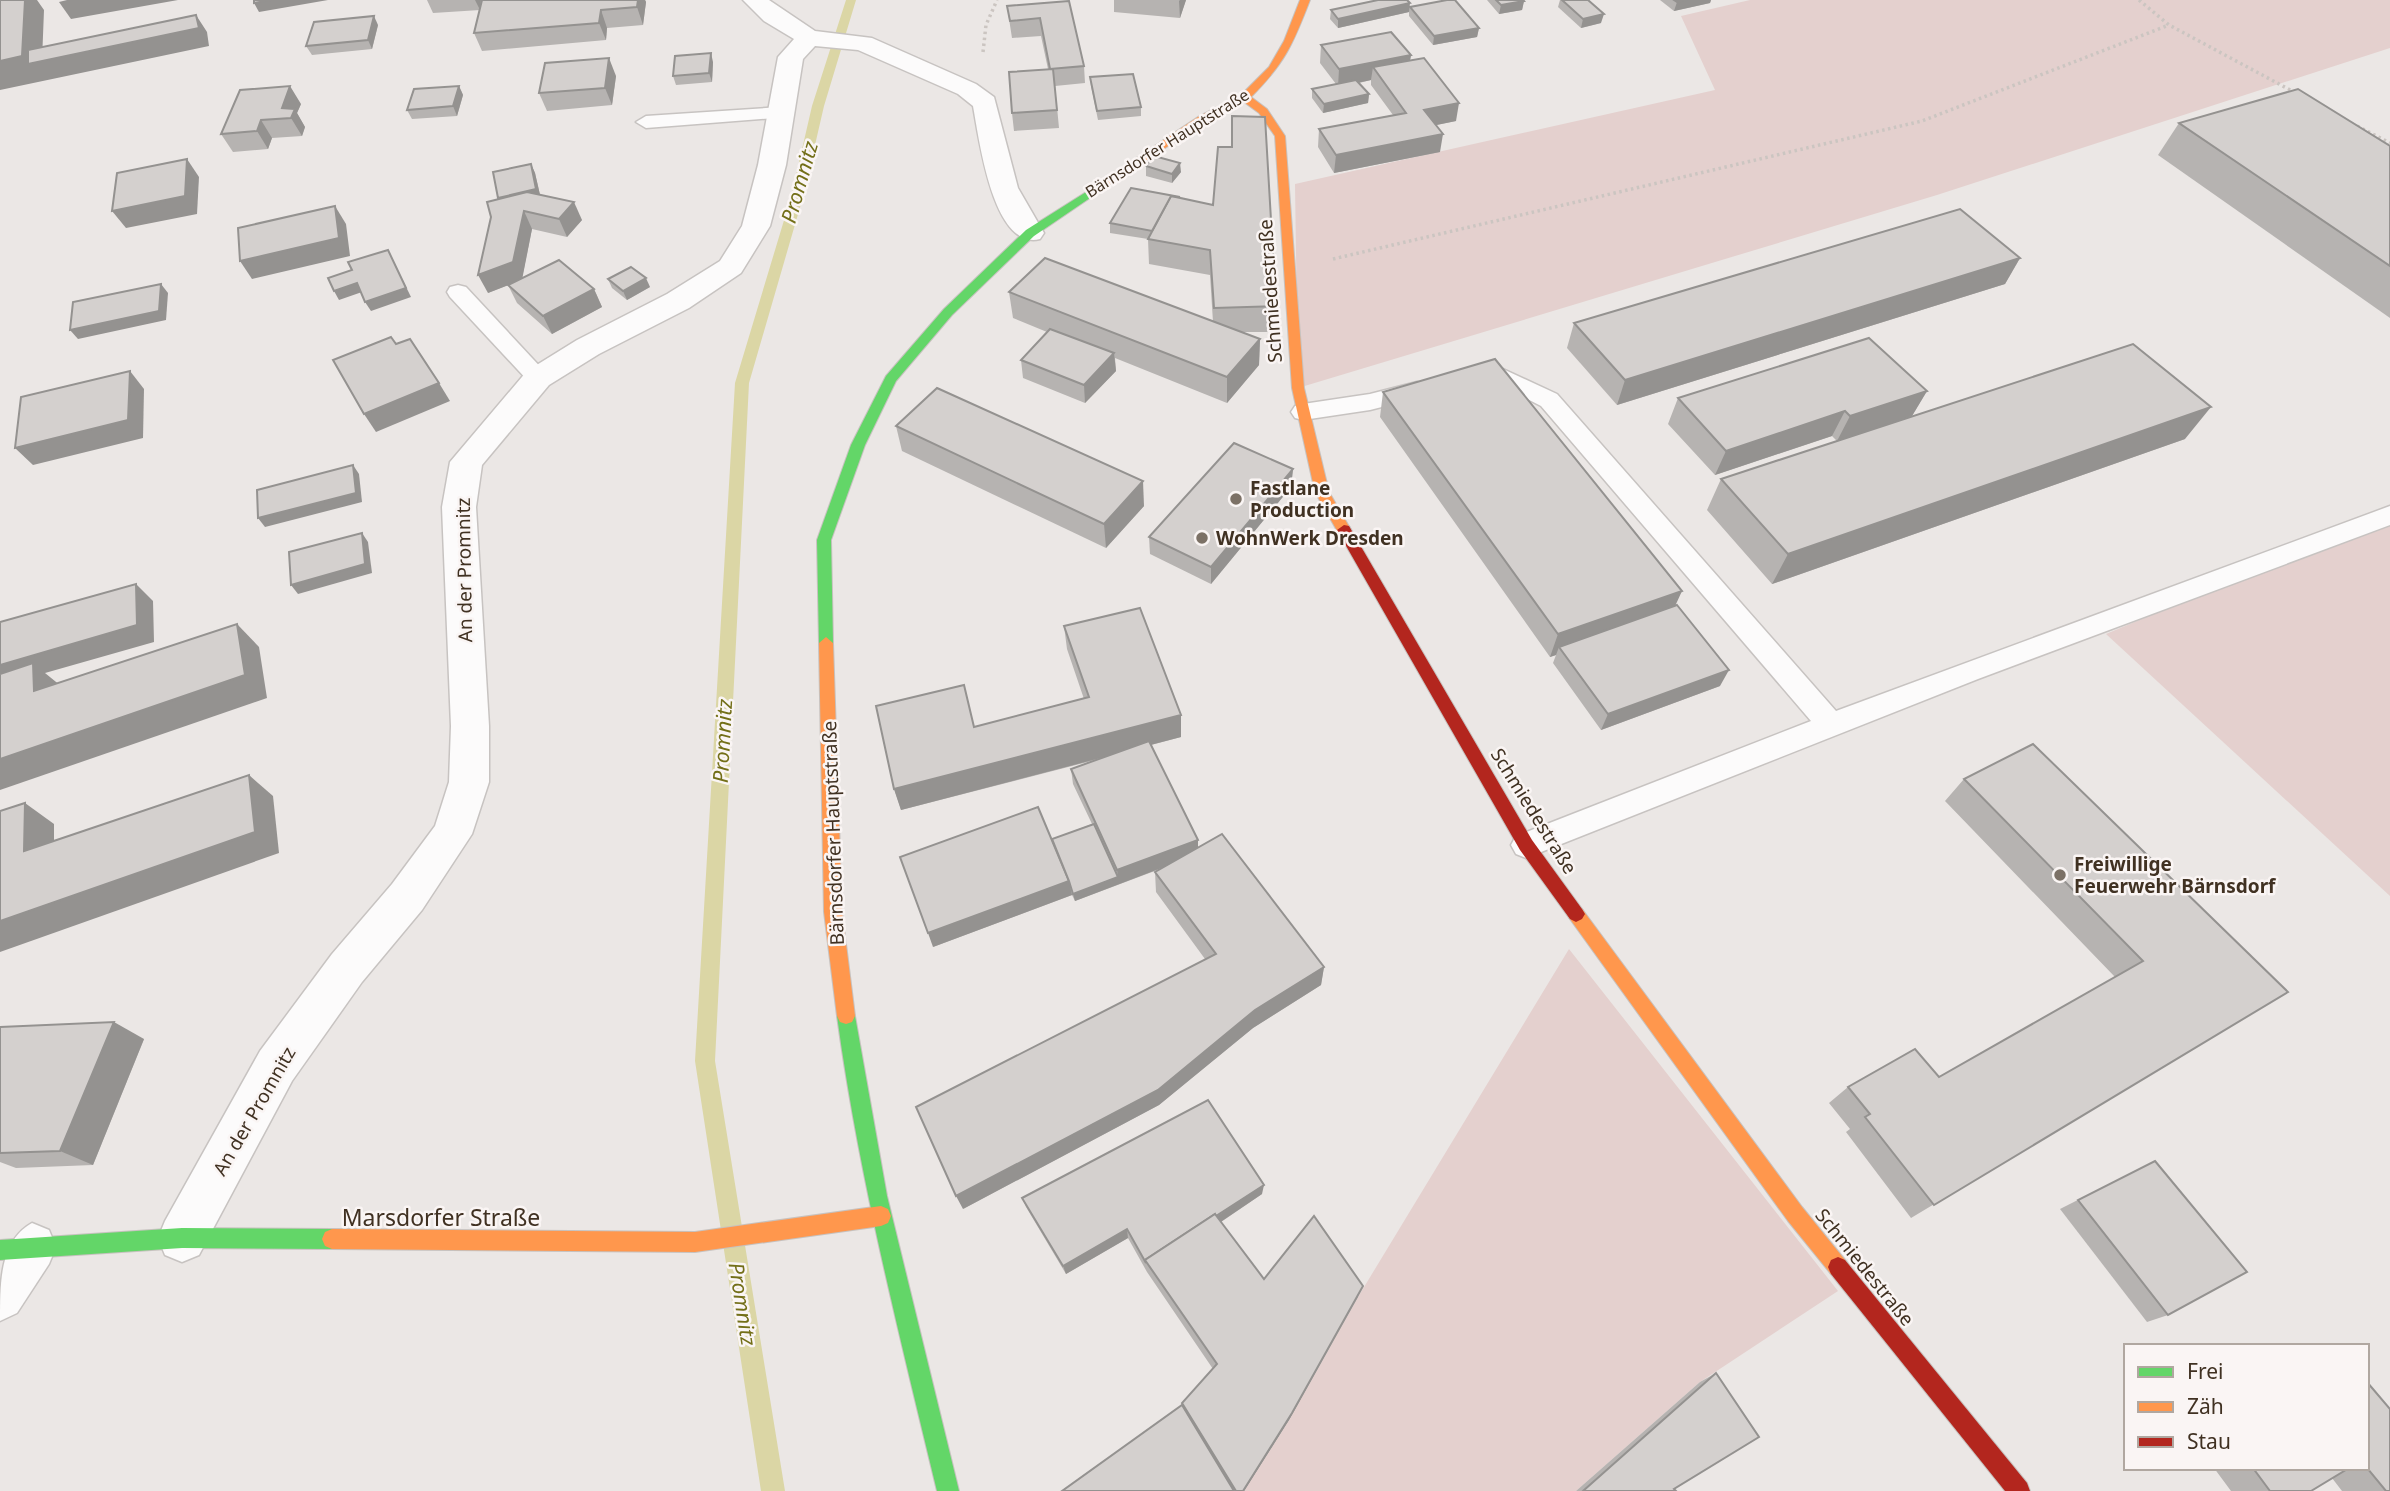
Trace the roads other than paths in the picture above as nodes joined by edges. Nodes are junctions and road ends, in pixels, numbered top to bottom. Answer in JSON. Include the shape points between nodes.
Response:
{"nodes":[{"id":1,"x":755,"y":0,"type":"edge"},
{"id":2,"x":1305,"y":0,"type":"edge"},
{"id":3,"x":809,"y":38,"type":"junction"},
{"id":4,"x":1245,"y":97,"type":"junction"},
{"id":5,"x":781,"y":113,"type":"junction"},
{"id":6,"x":646,"y":122,"type":"dead end"},
{"id":7,"x":1030,"y":233,"type":"junction"},
{"id":8,"x":458,"y":292,"type":"dead end"},
{"id":9,"x":538,"y":378,"type":"junction"},
{"id":10,"x":1303,"y":412,"type":"junction"},
{"id":11,"x":2390,"y":515,"type":"edge"},
{"id":12,"x":1831,"y":725,"type":"junction"},
{"id":13,"x":1526,"y":845,"type":"junction"},
{"id":14,"x":881,"y":1216,"type":"junction"},
{"id":15,"x":183,"y":1238,"type":"junction"},
{"id":16,"x":16,"y":1249,"type":"edge"},
{"id":17,"x":0,"y":1296,"type":"edge"},
{"id":18,"x":948,"y":1491,"type":"edge"},
{"id":19,"x":2019,"y":1491,"type":"edge"}],
"edges":[{"from":1,"to":3,"type":"street"},
{"from":2,"to":4,"type":"main road","name":"Bärnsdorfer Hauptstraße","via":[[1273,69]]},
{"from":3,"to":5,"type":"street","name":"An der Promnitz","via":[[791,57]]},
{"from":3,"to":7,"type":"street","via":[[863,43],[967,89],[985,103],[1003,191],[1013,214]]},
{"from":4,"to":7,"type":"main road","name":"Bärnsdorfer Hauptstraße","via":[[1202,119]]},
{"from":4,"to":10,"type":"main road","name":"Schmiedestraße","via":[[1263,111],[1280,136]]},
{"from":5,"to":6,"type":"lane"},
{"from":5,"to":9,"type":"street","name":"An der Promnitz","via":[[756,226],[732,267]]},
{"from":7,"to":14,"type":"main road","name":"Bärnsdorfer Hauptstraße","via":[[948,312],[891,379],[858,445],[824,540],[833,912],[855,1088]]},
{"from":8,"to":9,"type":"lane"},
{"from":9,"to":15,"type":"street","name":"An der Promnitz","via":[[466,462],[459,507],[469,782],[452,834],[276,1066]]},
{"from":10,"to":12,"type":"lane","via":[[1370,402],[1490,371],[1549,400]]},
{"from":10,"to":13,"type":"main road","name":"Schmiedestraße","via":[[1322,492]]},
{"from":11,"to":12,"type":"lane"},
{"from":12,"to":13,"type":"lane"},
{"from":13,"to":19,"type":"main road","name":"Schmiedestraße","via":[[1795,1214]]},
{"from":14,"to":15,"type":"main road","name":"Marsdorfer Straße","via":[[695,1242]]},
{"from":14,"to":18,"type":"main road","name":"Bärnsdorfer Hauptstraße"},
{"from":15,"to":16,"type":"main road","name":"Marsdorfer Straße"},
{"from":16,"to":17,"type":"street"}]}
